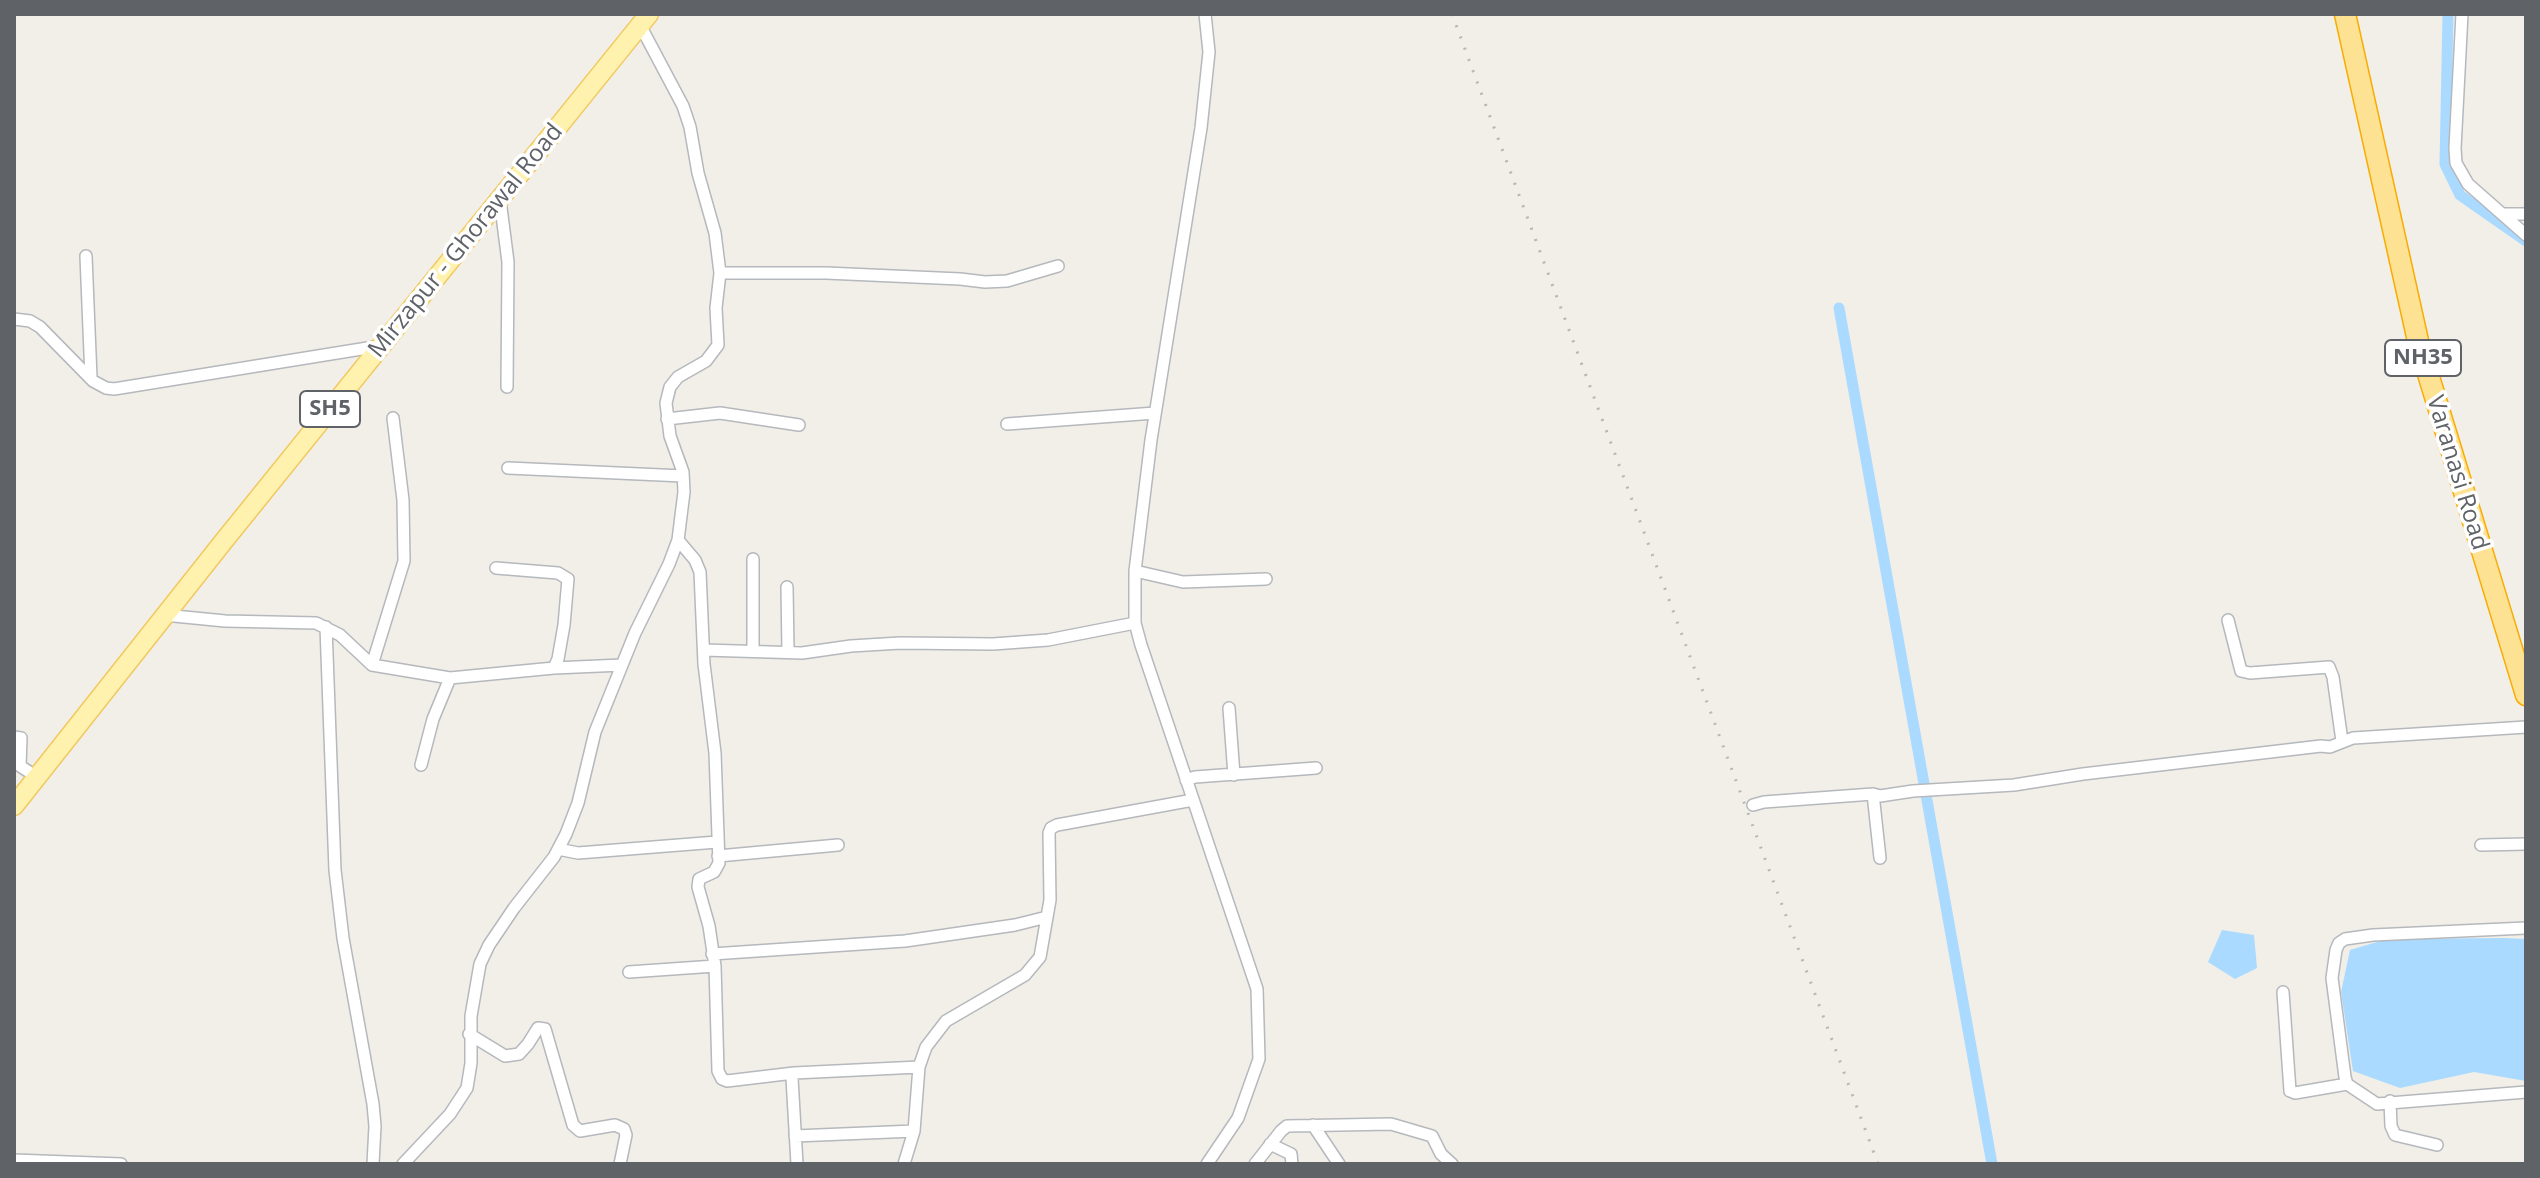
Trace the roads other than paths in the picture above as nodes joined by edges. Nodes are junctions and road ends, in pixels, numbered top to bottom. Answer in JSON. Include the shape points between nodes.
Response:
{"nodes":[{"id":1,"x":1205,"y":14,"type":"edge"},
{"id":2,"x":2345,"y":14,"type":"edge"},
{"id":3,"x":2462,"y":14,"type":"edge"},
{"id":4,"x":644,"y":19,"type":"edge"},
{"id":5,"x":500,"y":200,"type":"junction"},
{"id":6,"x":2504,"y":214,"type":"junction"},
{"id":7,"x":2526,"y":214,"type":"edge"},
{"id":8,"x":2526,"y":235,"type":"edge"},
{"id":9,"x":86,"y":256,"type":"dead end"},
{"id":10,"x":1058,"y":266,"type":"dead end"},
{"id":11,"x":720,"y":273,"type":"junction"},
{"id":12,"x":14,"y":319,"type":"edge"},
{"id":13,"x":382,"y":346,"type":"junction"},
{"id":14,"x":91,"y":378,"type":"junction"},
{"id":15,"x":507,"y":387,"type":"dead end"},
{"id":16,"x":1155,"y":413,"type":"junction"},
{"id":17,"x":393,"y":418,"type":"dead end"},
{"id":18,"x":667,"y":419,"type":"junction"},
{"id":19,"x":1007,"y":424,"type":"dead end"},
{"id":20,"x":799,"y":425,"type":"dead end"},
{"id":21,"x":508,"y":468,"type":"dead end"},
{"id":22,"x":683,"y":476,"type":"junction"},
{"id":23,"x":678,"y":540,"type":"junction"},
{"id":24,"x":753,"y":559,"type":"dead end"},
{"id":25,"x":496,"y":568,"type":"dead end"},
{"id":26,"x":1140,"y":573,"type":"junction"},
{"id":27,"x":1266,"y":579,"type":"dead end"},
{"id":28,"x":787,"y":587,"type":"dead end"},
{"id":29,"x":164,"y":615,"type":"junction"},
{"id":30,"x":2228,"y":620,"type":"dead end"},
{"id":31,"x":1135,"y":623,"type":"junction"},
{"id":32,"x":326,"y":627,"type":"junction"},
{"id":33,"x":704,"y":650,"type":"junction"},
{"id":34,"x":753,"y":651,"type":"junction"},
{"id":35,"x":788,"y":652,"type":"junction"},
{"id":36,"x":372,"y":665,"type":"junction"},
{"id":37,"x":622,"y":665,"type":"junction"},
{"id":38,"x":554,"y":668,"type":"junction"},
{"id":39,"x":450,"y":678,"type":"junction"},
{"id":40,"x":2526,"y":695,"type":"edge"},
{"id":41,"x":1229,"y":708,"type":"dead end"},
{"id":42,"x":2526,"y":727,"type":"edge"},
{"id":43,"x":14,"y":737,"type":"edge"},
{"id":44,"x":2342,"y":741,"type":"junction"},
{"id":45,"x":421,"y":765,"type":"dead end"},
{"id":46,"x":1316,"y":768,"type":"dead end"},
{"id":47,"x":1234,"y":775,"type":"junction"},
{"id":48,"x":37,"y":777,"type":"junction"},
{"id":49,"x":1190,"y":779,"type":"junction"},
{"id":50,"x":1873,"y":794,"type":"junction"},
{"id":51,"x":1193,"y":800,"type":"junction"},
{"id":52,"x":1753,"y":805,"type":"dead end"},
{"id":53,"x":14,"y":806,"type":"edge"},
{"id":54,"x":717,"y":842,"type":"junction"},
{"id":55,"x":2526,"y":844,"type":"edge"},
{"id":56,"x":838,"y":845,"type":"dead end"},
{"id":57,"x":2481,"y":845,"type":"dead end"},
{"id":58,"x":558,"y":849,"type":"junction"},
{"id":59,"x":718,"y":856,"type":"junction"},
{"id":60,"x":1880,"y":858,"type":"dead end"},
{"id":61,"x":1047,"y":917,"type":"junction"},
{"id":62,"x":2526,"y":928,"type":"edge"},
{"id":63,"x":714,"y":960,"type":"junction"},
{"id":64,"x":629,"y":972,"type":"dead end"},
{"id":65,"x":2283,"y":992,"type":"dead end"},
{"id":66,"x":469,"y":1034,"type":"junction"},
{"id":67,"x":919,"y":1067,"type":"junction"},
{"id":68,"x":794,"y":1073,"type":"junction"},
{"id":69,"x":2347,"y":1084,"type":"junction"},
{"id":70,"x":2526,"y":1092,"type":"edge"},
{"id":71,"x":2390,"y":1101,"type":"junction"},
{"id":72,"x":1313,"y":1125,"type":"junction"},
{"id":73,"x":914,"y":1131,"type":"junction"},
{"id":74,"x":795,"y":1136,"type":"junction"},
{"id":75,"x":1270,"y":1144,"type":"junction"},
{"id":76,"x":2437,"y":1145,"type":"dead end"},
{"id":77,"x":14,"y":1160,"type":"edge"},
{"id":78,"x":121,"y":1164,"type":"edge"},
{"id":79,"x":373,"y":1164,"type":"edge"},
{"id":80,"x":403,"y":1164,"type":"edge"},
{"id":81,"x":620,"y":1164,"type":"edge"},
{"id":82,"x":797,"y":1164,"type":"edge"},
{"id":83,"x":904,"y":1164,"type":"edge"},
{"id":84,"x":1207,"y":1164,"type":"edge"},
{"id":85,"x":1255,"y":1164,"type":"edge"},
{"id":86,"x":1292,"y":1164,"type":"edge"},
{"id":87,"x":1339,"y":1164,"type":"edge"},
{"id":88,"x":1452,"y":1164,"type":"edge"}],
"edges":[{"from":1,"to":16,"type":"street","via":[[1209,52],[1201,128]]},
{"from":2,"to":40,"type":"highway","name":"Varanasi Road","number":"NH35","via":[[2418,341]]},
{"from":3,"to":6,"type":"street","via":[[2456,163],[2468,184]]},
{"from":4,"to":5,"type":"main road","name":"Mirzapur - Ghorawal Road","number":"SH5"},
{"from":4,"to":11,"type":"street","via":[[687,117]]},
{"from":5,"to":13,"type":"main road","name":"Mirzapur - Ghorawal Road","number":"SH5"},
{"from":5,"to":15,"type":"street","via":[[508,262]]},
{"from":6,"to":7,"type":"street"},
{"from":6,"to":8,"type":"street"},
{"from":9,"to":14,"type":"street"},
{"from":10,"to":11,"type":"street","via":[[985,282]]},
{"from":11,"to":18,"type":"street","via":[[718,345],[713,355],[673,383]]},
{"from":12,"to":14,"type":"street","via":[[40,327]]},
{"from":13,"to":14,"type":"street","via":[[114,389]]},
{"from":13,"to":29,"type":"main road","name":"Mirzapur - Ghorawal Road","number":"SH5"},
{"from":16,"to":19,"type":"street"},
{"from":16,"to":26,"type":"street"},
{"from":17,"to":36,"type":"street","via":[[404,561]]},
{"from":18,"to":20,"type":"street","via":[[720,413]]},
{"from":18,"to":22,"type":"street"},
{"from":21,"to":22,"type":"street"},
{"from":22,"to":23,"type":"street"},
{"from":23,"to":33,"type":"street","via":[[700,572]]},
{"from":23,"to":37,"type":"street"},
{"from":24,"to":34,"type":"street"},
{"from":25,"to":38,"type":"street","via":[[558,573],[568,579]]},
{"from":26,"to":27,"type":"street","via":[[1183,582]]},
{"from":26,"to":31,"type":"street"},
{"from":28,"to":35,"type":"street"},
{"from":29,"to":32,"type":"street"},
{"from":29,"to":48,"type":"main road","name":"Mirzapur - Ghorawal Road","number":"SH5"},
{"from":30,"to":44,"type":"street","via":[[2241,671],[2329,667]]},
{"from":31,"to":35,"type":"street","via":[[1048,640]]},
{"from":31,"to":49,"type":"street"},
{"from":32,"to":36,"type":"street"},
{"from":32,"to":79,"type":"street","via":[[335,870],[373,1104]]},
{"from":33,"to":34,"type":"street"},
{"from":33,"to":54,"type":"street","via":[[715,753]]},
{"from":34,"to":35,"type":"street"},
{"from":36,"to":39,"type":"street"},
{"from":37,"to":38,"type":"street"},
{"from":37,"to":58,"type":"street","via":[[595,732],[575,813]]},
{"from":38,"to":39,"type":"street"},
{"from":39,"to":45,"type":"street"},
{"from":41,"to":47,"type":"street"},
{"from":42,"to":44,"type":"street"},
{"from":43,"to":48,"type":"street","via":[[21,738],[20,766]]},
{"from":44,"to":50,"type":"street","via":[[2330,747],[2014,785]]},
{"from":46,"to":47,"type":"street"},
{"from":47,"to":49,"type":"street"},
{"from":48,"to":53,"type":"main road","name":"Mirzapur - Ghorawal Road","number":"SH5"},
{"from":49,"to":51,"type":"street"},
{"from":50,"to":52,"type":"street"},
{"from":50,"to":60,"type":"street"},
{"from":51,"to":61,"type":"street","via":[[1051,828]]},
{"from":51,"to":84,"type":"street","via":[[1257,989],[1260,1019],[1259,1059],[1238,1118]]},
{"from":54,"to":58,"type":"street","via":[[578,853]]},
{"from":54,"to":59,"type":"street"},
{"from":55,"to":57,"type":"street"},
{"from":56,"to":59,"type":"street"},
{"from":58,"to":66,"type":"street","via":[[489,945],[477,974]]},
{"from":59,"to":63,"type":"street","via":[[718,869],[698,882]]},
{"from":61,"to":63,"type":"street","via":[[905,941]]},
{"from":61,"to":67,"type":"street","via":[[1034,967],[946,1021],[926,1047]]},
{"from":62,"to":69,"type":"street","via":[[2373,935],[2339,943],[2332,978]]},
{"from":63,"to":64,"type":"street"},
{"from":63,"to":68,"type":"street","via":[[719,1076],[727,1081]]},
{"from":65,"to":69,"type":"street","via":[[2290,1091]]},
{"from":66,"to":80,"type":"street","via":[[470,1073],[462,1097]]},
{"from":66,"to":81,"type":"street","via":[[505,1056],[519,1054],[538,1028],[545,1029],[573,1125],[584,1132],[615,1125],[624,1129]]},
{"from":67,"to":68,"type":"street"},
{"from":67,"to":73,"type":"street"},
{"from":68,"to":74,"type":"street"},
{"from":69,"to":71,"type":"street","via":[[2377,1104]]},
{"from":70,"to":71,"type":"street"},
{"from":71,"to":76,"type":"street","via":[[2395,1135]]},
{"from":72,"to":75,"type":"street","via":[[1287,1126]]},
{"from":72,"to":87,"type":"street"},
{"from":72,"to":88,"type":"street","via":[[1391,1124],[1423,1132]]},
{"from":73,"to":74,"type":"street"},
{"from":73,"to":83,"type":"street"},
{"from":74,"to":82,"type":"street"},
{"from":75,"to":85,"type":"street"},
{"from":75,"to":86,"type":"street","via":[[1291,1154]]},
{"from":77,"to":78,"type":"street"}]}
